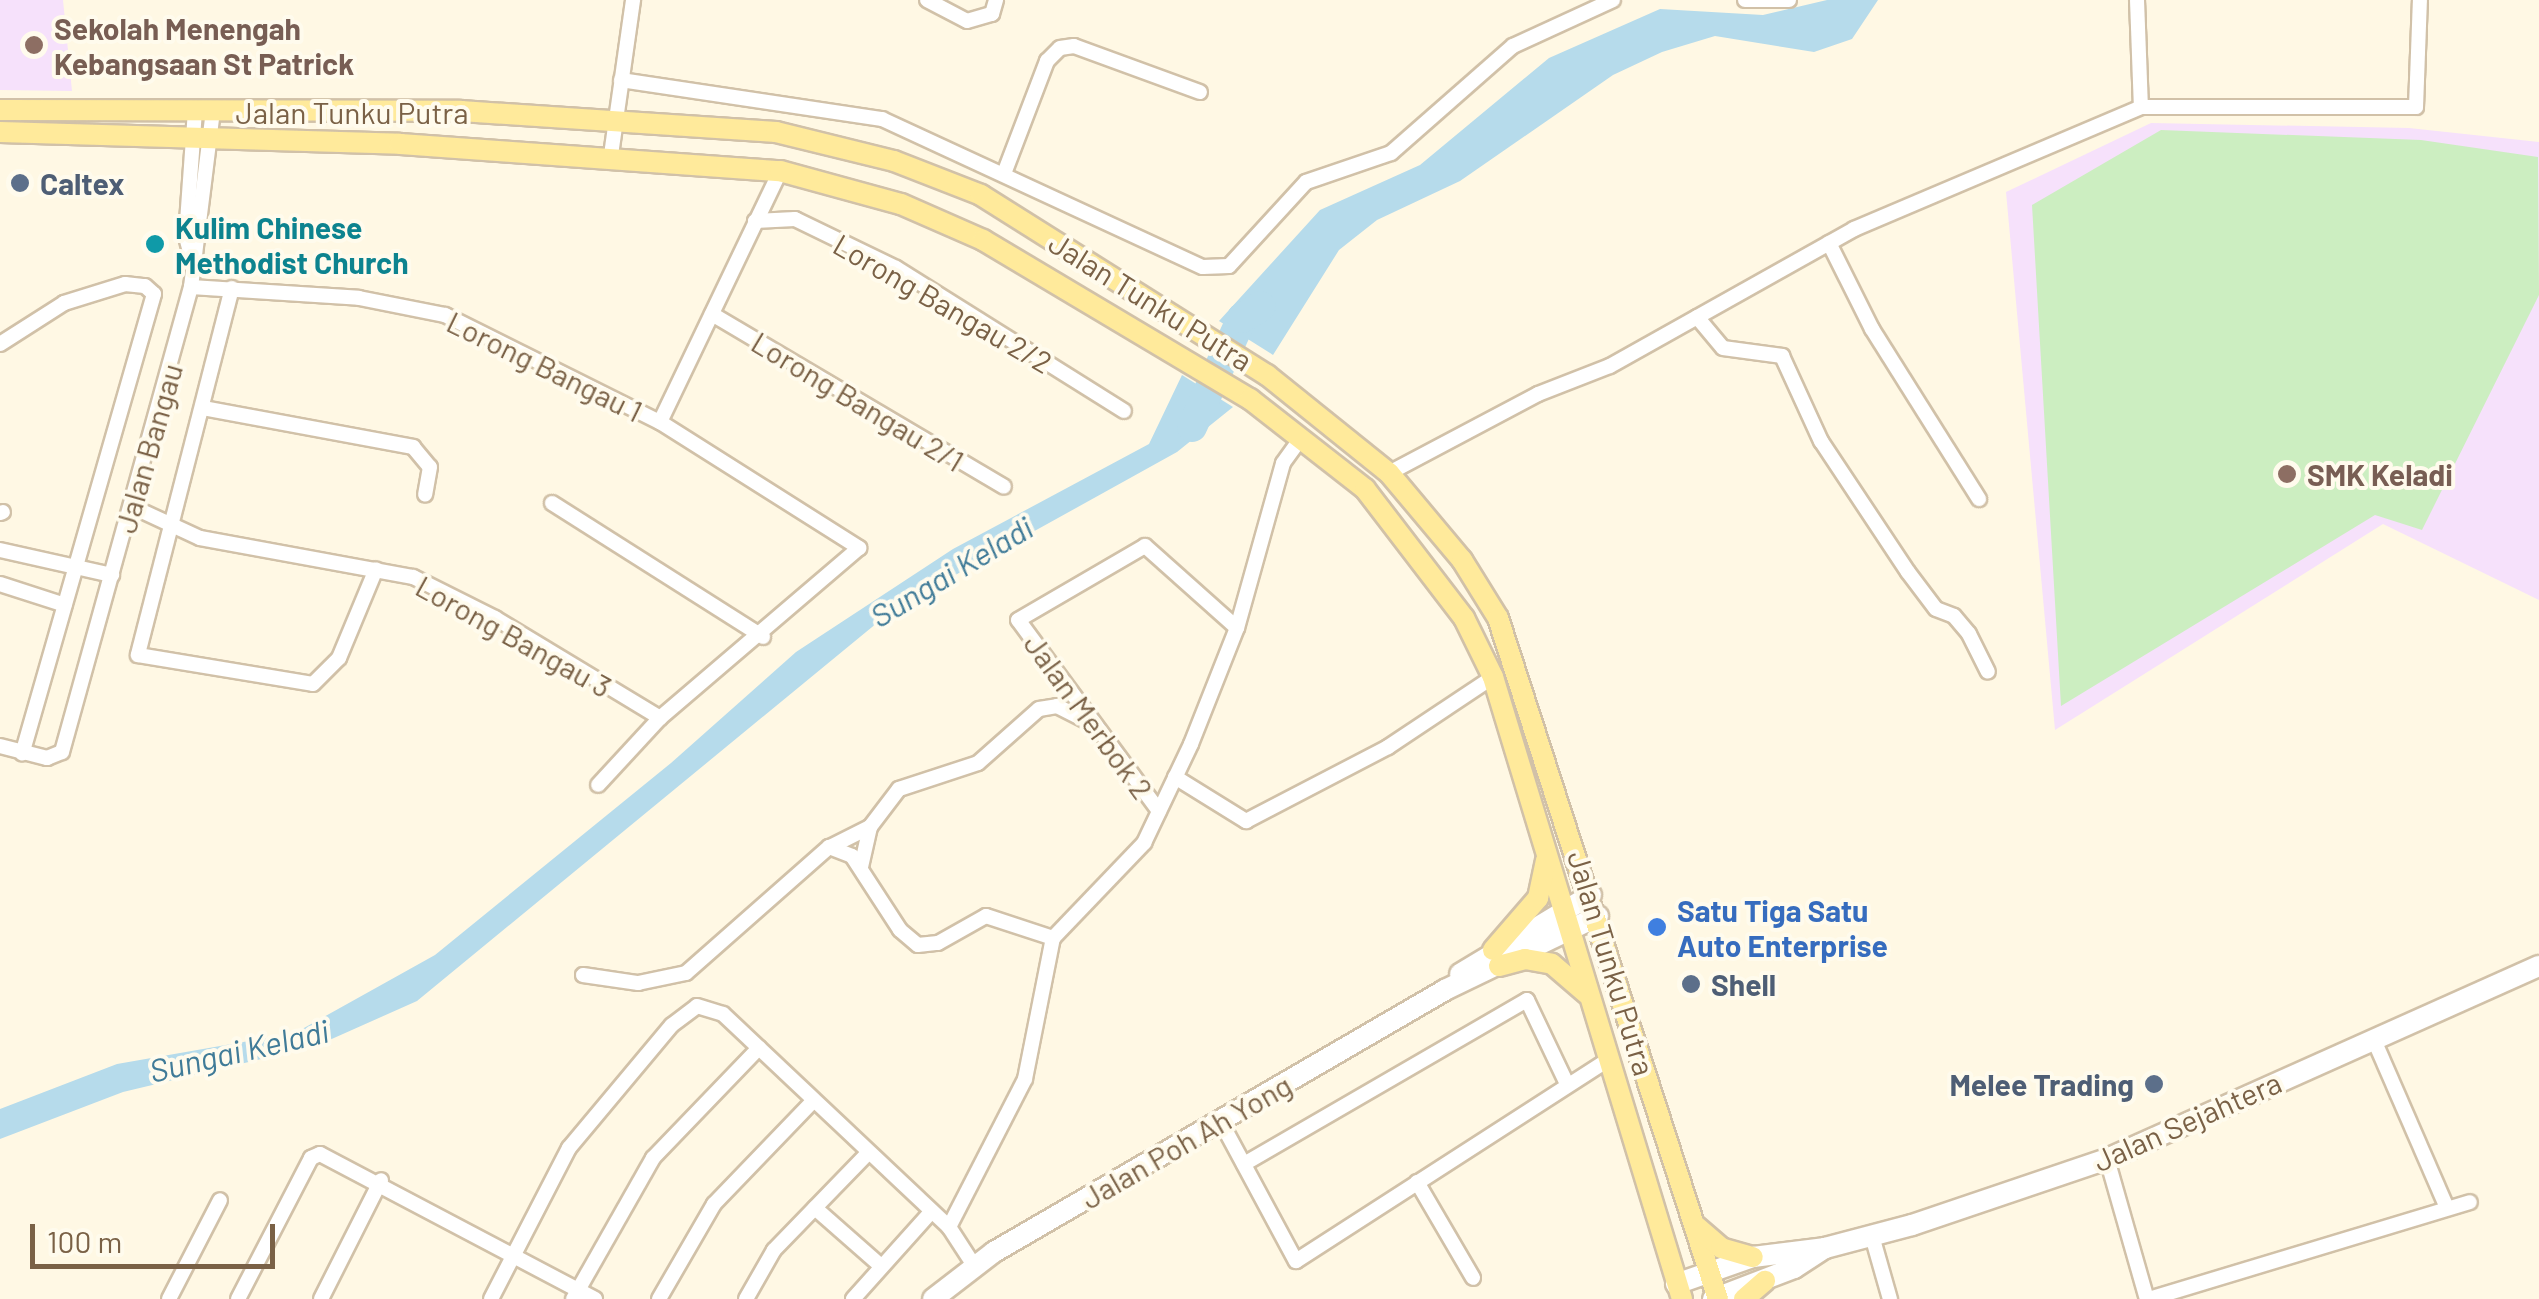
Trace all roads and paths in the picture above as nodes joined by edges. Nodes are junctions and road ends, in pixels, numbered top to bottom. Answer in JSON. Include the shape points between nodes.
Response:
{"nodes":[{"id":1,"x":633,"y":0,"type":"edge"},
{"id":2,"x":927,"y":0,"type":"edge"},
{"id":3,"x":996,"y":0,"type":"edge"},
{"id":4,"x":1613,"y":0,"type":"edge"},
{"id":5,"x":1745,"y":0,"type":"edge"},
{"id":6,"x":1789,"y":0,"type":"edge"},
{"id":7,"x":2137,"y":0,"type":"edge"},
{"id":8,"x":2420,"y":0,"type":"edge"},
{"id":9,"x":622,"y":80,"type":"junction"},
{"id":10,"x":1200,"y":92,"type":"dead end"},
{"id":11,"x":2141,"y":107,"type":"junction"},
{"id":12,"x":0,"y":110,"type":"edge"},
{"id":13,"x":204,"y":111,"type":"junction"},
{"id":14,"x":615,"y":121,"type":"junction"},
{"id":15,"x":0,"y":132,"type":"edge"},
{"id":16,"x":166,"y":138,"type":"junction"},
{"id":17,"x":202,"y":140,"type":"junction"},
{"id":18,"x":239,"y":141,"type":"junction"},
{"id":19,"x":611,"y":154,"type":"junction"},
{"id":20,"x":191,"y":170,"type":"junction"},
{"id":21,"x":208,"y":171,"type":"junction"},
{"id":22,"x":780,"y":171,"type":"junction"},
{"id":23,"x":1004,"y":172,"type":"junction"},
{"id":24,"x":755,"y":221,"type":"junction"},
{"id":25,"x":1829,"y":243,"type":"junction"},
{"id":26,"x":193,"y":264,"type":"junction"},
{"id":27,"x":191,"y":287,"type":"junction"},
{"id":28,"x":232,"y":288,"type":"junction"},
{"id":29,"x":712,"y":314,"type":"junction"},
{"id":30,"x":1696,"y":318,"type":"junction"},
{"id":31,"x":0,"y":344,"type":"edge"},
{"id":32,"x":203,"y":408,"type":"junction"},
{"id":33,"x":1124,"y":411,"type":"dead end"},
{"id":34,"x":660,"y":422,"type":"junction"},
{"id":35,"x":1302,"y":438,"type":"junction"},
{"id":36,"x":1388,"y":473,"type":"junction"},
{"id":37,"x":1004,"y":487,"type":"dead end"},
{"id":38,"x":425,"y":495,"type":"dead end"},
{"id":39,"x":1979,"y":499,"type":"dead end"},
{"id":40,"x":552,"y":502,"type":"dead end"},
{"id":41,"x":133,"y":508,"type":"junction"},
{"id":42,"x":170,"y":521,"type":"junction"},
{"id":43,"x":0,"y":550,"type":"edge"},
{"id":44,"x":77,"y":562,"type":"junction"},
{"id":45,"x":376,"y":570,"type":"junction"},
{"id":46,"x":112,"y":575,"type":"junction"},
{"id":47,"x":0,"y":584,"type":"edge"},
{"id":48,"x":64,"y":605,"type":"junction"},
{"id":49,"x":1238,"y":628,"type":"junction"},
{"id":50,"x":763,"y":636,"type":"junction"},
{"id":51,"x":1988,"y":672,"type":"dead end"},
{"id":52,"x":1493,"y":677,"type":"junction"},
{"id":53,"x":660,"y":718,"type":"junction"},
{"id":54,"x":1093,"y":724,"type":"junction"},
{"id":55,"x":0,"y":746,"type":"edge"},
{"id":56,"x":30,"y":754,"type":"junction"},
{"id":57,"x":1176,"y":776,"type":"junction"},
{"id":58,"x":598,"y":784,"type":"dead end"},
{"id":59,"x":1159,"y":811,"type":"junction"},
{"id":60,"x":1537,"y":818,"type":"junction"},
{"id":61,"x":870,"y":827,"type":"junction"},
{"id":62,"x":829,"y":847,"type":"junction"},
{"id":63,"x":861,"y":867,"type":"junction"},
{"id":64,"x":1591,"y":895,"type":"junction"},
{"id":65,"x":1598,"y":916,"type":"junction"},
{"id":66,"x":1567,"y":919,"type":"junction"},
{"id":67,"x":1053,"y":938,"type":"junction"},
{"id":68,"x":1496,"y":958,"type":"junction"},
{"id":69,"x":2539,"y":966,"type":"edge"},
{"id":70,"x":583,"y":976,"type":"dead end"},
{"id":71,"x":1591,"y":999,"type":"junction"},
{"id":72,"x":2374,"y":1040,"type":"junction"},
{"id":73,"x":759,"y":1048,"type":"junction"},
{"id":74,"x":1608,"y":1059,"type":"junction"},
{"id":75,"x":1567,"y":1084,"type":"junction"},
{"id":76,"x":814,"y":1100,"type":"junction"},
{"id":77,"x":1222,"y":1122,"type":"junction"},
{"id":78,"x":869,"y":1152,"type":"junction"},
{"id":79,"x":2106,"y":1159,"type":"junction"},
{"id":80,"x":1244,"y":1164,"type":"junction"},
{"id":81,"x":381,"y":1180,"type":"junction"},
{"id":82,"x":1417,"y":1182,"type":"junction"},
{"id":83,"x":220,"y":1200,"type":"dead end"},
{"id":84,"x":2470,"y":1202,"type":"dead end"},
{"id":85,"x":814,"y":1208,"type":"junction"},
{"id":86,"x":2447,"y":1208,"type":"junction"},
{"id":87,"x":1689,"y":1210,"type":"junction"},
{"id":88,"x":932,"y":1211,"type":"junction"},
{"id":89,"x":949,"y":1228,"type":"junction"},
{"id":90,"x":1872,"y":1236,"type":"junction"},
{"id":91,"x":1824,"y":1248,"type":"junction"},
{"id":92,"x":514,"y":1254,"type":"junction"},
{"id":93,"x":1754,"y":1257,"type":"junction"},
{"id":94,"x":974,"y":1264,"type":"junction"},
{"id":95,"x":881,"y":1266,"type":"junction"},
{"id":96,"x":1709,"y":1272,"type":"junction"},
{"id":97,"x":1473,"y":1278,"type":"dead end"},
{"id":98,"x":1765,"y":1281,"type":"junction"},
{"id":99,"x":1679,"y":1291,"type":"edge"},
{"id":100,"x":576,"y":1294,"type":"edge"},
{"id":101,"x":1716,"y":1298,"type":"edge"},
{"id":102,"x":169,"y":1299,"type":"edge"},
{"id":103,"x":238,"y":1299,"type":"edge"},
{"id":104,"x":322,"y":1299,"type":"edge"},
{"id":105,"x":491,"y":1299,"type":"edge"},
{"id":106,"x":594,"y":1299,"type":"edge"},
{"id":107,"x":660,"y":1299,"type":"edge"},
{"id":108,"x":746,"y":1299,"type":"edge"},
{"id":109,"x":853,"y":1299,"type":"edge"},
{"id":110,"x":932,"y":1299,"type":"edge"},
{"id":111,"x":1744,"y":1299,"type":"edge"},
{"id":112,"x":1890,"y":1299,"type":"edge"},
{"id":113,"x":2148,"y":1299,"type":"edge"}],
"edges":[{"from":1,"to":9,"type":"street"},
{"from":2,"to":3,"type":"street","via":[[967,21],[992,14]]},
{"from":4,"to":23,"type":"street","via":[[1513,46],[1390,153],[1306,182],[1229,266],[1203,268]]},
{"from":5,"to":6,"type":"street"},
{"from":7,"to":11,"type":"street"},
{"from":8,"to":11,"type":"street","via":[[2416,107]]},
{"from":9,"to":14,"type":"street"},
{"from":9,"to":23,"type":"street","via":[[882,119]]},
{"from":10,"to":23,"type":"street","via":[[1074,46],[1060,48],[1047,61]]},
{"from":11,"to":25,"type":"street"},
{"from":12,"to":13,"type":"main road","name":"Jalan Tunku Putra"},
{"from":13,"to":14,"type":"main road","name":"Jalan Tunku Putra","via":[[461,111]]},
{"from":13,"to":17,"type":"street","name":"Jalan Bangau"},
{"from":14,"to":19,"type":"street"},
{"from":14,"to":36,"type":"main road","name":"Jalan Tunku Putra","via":[[776,132],[894,161],[1008,210],[1267,375]]},
{"from":15,"to":16,"type":"main road","name":"Jalan Tunku Putra"},
{"from":16,"to":17,"type":"main road","name":"Jalan Tunku Putra"},
{"from":16,"to":20,"type":"street","via":[[186,154]]},
{"from":17,"to":18,"type":"main road","name":"Jalan Tunku Putra"},
{"from":17,"to":20,"type":"street"},
{"from":17,"to":21,"type":"street","name":"Jalan Bangau"},
{"from":18,"to":19,"type":"main road","name":"Jalan Tunku Putra"},
{"from":18,"to":21,"type":"street","via":[[224,147]]},
{"from":19,"to":22,"type":"main road","name":"Jalan Tunku Putra"},
{"from":20,"to":26,"type":"street","via":[[186,236]]},
{"from":21,"to":26,"type":"street","name":"Jalan Bangau"},
{"from":22,"to":24,"type":"street"},
{"from":22,"to":35,"type":"main road","name":"Jalan Tunku Putra","via":[[951,225],[1182,356]]},
{"from":24,"to":29,"type":"street"},
{"from":24,"to":33,"type":"street","name":"Lorong Bangau 2/2","via":[[795,219],[896,268]]},
{"from":25,"to":30,"type":"street"},
{"from":25,"to":39,"type":"street","via":[[1872,329]]},
{"from":26,"to":27,"type":"street","name":"Jalan Bangau"},
{"from":27,"to":28,"type":"street","name":"Lorong Bangau 1"},
{"from":27,"to":41,"type":"street","name":"Jalan Bangau"},
{"from":28,"to":32,"type":"street"},
{"from":28,"to":34,"type":"street","name":"Lorong Bangau 1","via":[[358,298],[445,316]]},
{"from":29,"to":34,"type":"street"},
{"from":29,"to":37,"type":"street","name":"Lorong Bangau 2/1"},
{"from":30,"to":36,"type":"street"},
{"from":30,"to":51,"type":"street","via":[[1723,348],[1782,356],[1821,441],[1936,609],[1954,616],[1969,634]]},
{"from":31,"to":44,"type":"street","via":[[64,303],[125,284],[154,294]]},
{"from":32,"to":38,"type":"street","via":[[414,447],[430,467]]},
{"from":32,"to":42,"type":"street"},
{"from":34,"to":50,"type":"street","name":"Lorong Bangau 1","via":[[858,548]]},
{"from":35,"to":49,"type":"street","via":[[1283,463]]},
{"from":35,"to":52,"type":"main road","name":"Jalan Tunku Putra","via":[[1365,489],[1394,523],[1464,618]]},
{"from":36,"to":64,"type":"main road","name":"Jalan Tunku Putra","via":[[1462,560],[1498,618]]},
{"from":40,"to":50,"type":"street"},
{"from":41,"to":42,"type":"street","name":"Lorong Bangau 3"},
{"from":41,"to":46,"type":"street","name":"Jalan Bangau"},
{"from":42,"to":45,"type":"street","name":"Lorong Bangau 3","via":[[200,538]]},
{"from":42,"to":45,"type":"street","via":[[139,642],[138,655],[148,660],[313,684],[339,658]]},
{"from":43,"to":44,"type":"street"},
{"from":44,"to":46,"type":"street"},
{"from":44,"to":48,"type":"street"},
{"from":45,"to":53,"type":"street","name":"Lorong Bangau 3","via":[[413,577],[496,618]]},
{"from":46,"to":56,"type":"street","name":"Jalan Bangau","via":[[62,752]]},
{"from":47,"to":48,"type":"street"},
{"from":48,"to":56,"type":"street"},
{"from":49,"to":54,"type":"street","name":"Jalan Merbok 2","via":[[1146,546],[1018,620]]},
{"from":49,"to":57,"type":"street"},
{"from":50,"to":53,"type":"street"},
{"from":52,"to":57,"type":"street","via":[[1388,747],[1246,821]]},
{"from":52,"to":60,"type":"main road","name":"Jalan Tunku Putra"},
{"from":53,"to":58,"type":"street"},
{"from":54,"to":59,"type":"street","name":"Jalan Merbok 2"},
{"from":54,"to":61,"type":"street","via":[[1058,706],[1039,709],[978,763],[891,795]]},
{"from":55,"to":56,"type":"street"},
{"from":57,"to":59,"type":"street"},
{"from":59,"to":67,"type":"street","via":[[1144,843]]},
{"from":60,"to":66,"type":"main road","name":"Jalan Tunku Putra"},
{"from":60,"to":68,"type":"main road","via":[[1546,858],[1538,898]]},
{"from":61,"to":62,"type":"street"},
{"from":61,"to":63,"type":"street"},
{"from":62,"to":63,"type":"street","via":[[844,850]]},
{"from":62,"to":70,"type":"street","via":[[686,973],[638,983]]},
{"from":63,"to":67,"type":"street","via":[[900,930],[918,945],[938,943],[986,916]]},
{"from":64,"to":65,"type":"main road","name":"Jalan Tunku Putra"},
{"from":64,"to":66,"type":"street","name":"Jalan Poh Ah Yong"},
{"from":65,"to":66,"type":"street","name":"Jalan Poh Ah Yong"},
{"from":65,"to":87,"type":"main road","name":"Jalan Tunku Putra"},
{"from":66,"to":68,"type":"street","name":"Jalan Poh Ah Yong"},
{"from":66,"to":71,"type":"main road","name":"Jalan Tunku Putra"},
{"from":67,"to":89,"type":"street","via":[[1024,1079]]},
{"from":68,"to":71,"type":"main road","via":[[1552,964]]},
{"from":68,"to":77,"type":"street","name":"Jalan Poh Ah Yong"},
{"from":69,"to":72,"type":"street","name":"Jalan Sejahtera"},
{"from":71,"to":74,"type":"main road","name":"Jalan Tunku Putra"},
{"from":72,"to":79,"type":"street","name":"Jalan Sejahtera"},
{"from":72,"to":86,"type":"street"},
{"from":73,"to":76,"type":"street"},
{"from":73,"to":92,"type":"street","via":[[723,1014],[696,1006],[672,1025],[569,1148]]},
{"from":73,"to":100,"type":"street","via":[[653,1158]]},
{"from":74,"to":75,"type":"street"},
{"from":74,"to":99,"type":"main road","name":"Jalan Tunku Putra"},
{"from":75,"to":80,"type":"street","via":[[1527,1000]]},
{"from":75,"to":82,"type":"street"},
{"from":76,"to":78,"type":"street"},
{"from":76,"to":107,"type":"street","via":[[714,1204]]},
{"from":77,"to":80,"type":"street"},
{"from":77,"to":94,"type":"street","name":"Jalan Poh Ah Yong"},
{"from":78,"to":85,"type":"street"},
{"from":78,"to":88,"type":"street"},
{"from":79,"to":90,"type":"street","name":"Jalan Sejahtera"},
{"from":79,"to":113,"type":"street"},
{"from":80,"to":82,"type":"street","via":[[1296,1261]]},
{"from":81,"to":92,"type":"street"},
{"from":81,"to":103,"type":"street","via":[[331,1155],[311,1158]]},
{"from":81,"to":104,"type":"street"},
{"from":82,"to":97,"type":"street"},
{"from":83,"to":102,"type":"street"},
{"from":84,"to":86,"type":"street"},
{"from":85,"to":95,"type":"street"},
{"from":85,"to":108,"type":"street","via":[[774,1250]]},
{"from":86,"to":113,"type":"street"},
{"from":87,"to":93,"type":"main road","via":[[1720,1248]]},
{"from":87,"to":96,"type":"main road","name":"Jalan Tunku Putra"},
{"from":88,"to":89,"type":"street"},
{"from":88,"to":95,"type":"street"},
{"from":89,"to":94,"type":"street"},
{"from":90,"to":91,"type":"street","name":"Jalan Sejahtera"},
{"from":90,"to":112,"type":"street"},
{"from":91,"to":93,"type":"street","name":"Jalan Sejahtera"},
{"from":91,"to":98,"type":"street","name":"Jalan Sejahtera"},
{"from":92,"to":100,"type":"street"},
{"from":92,"to":105,"type":"street"},
{"from":93,"to":96,"type":"street","name":"Jalan Sejahtera"},
{"from":94,"to":110,"type":"street","name":"Jalan Poh Ah Yong"},
{"from":95,"to":109,"type":"street"},
{"from":96,"to":99,"type":"street","name":"Jalan Sejahtera"},
{"from":96,"to":101,"type":"main road","name":"Jalan Tunku Putra"},
{"from":98,"to":101,"type":"street","name":"Jalan Sejahtera"},
{"from":98,"to":111,"type":"main road"},
{"from":100,"to":106,"type":"street"}]}
